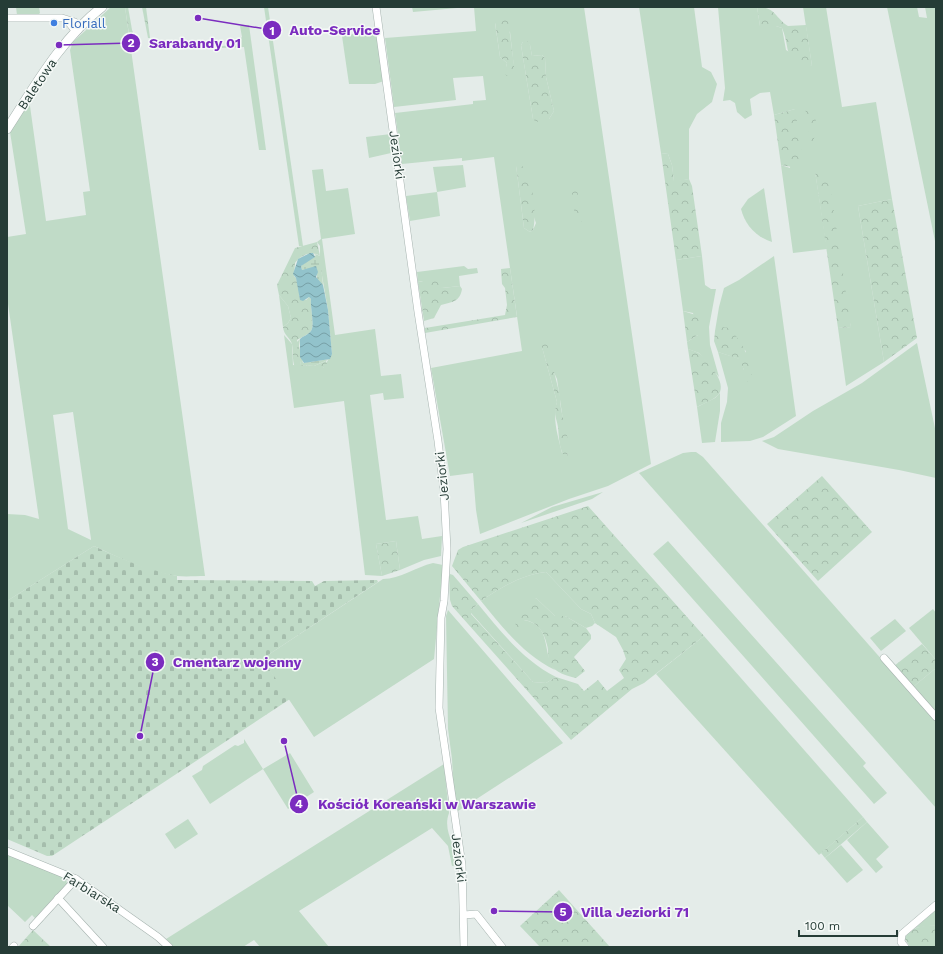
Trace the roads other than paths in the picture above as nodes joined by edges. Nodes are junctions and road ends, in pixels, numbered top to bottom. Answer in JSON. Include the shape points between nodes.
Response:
{"nodes":[{"id":1,"x":102,"y":7,"type":"edge"},
{"id":2,"x":376,"y":7,"type":"edge"},
{"id":3,"x":7,"y":18,"type":"edge"},
{"id":4,"x":78,"y":30,"type":"junction"},
{"id":5,"x":7,"y":130,"type":"edge"},
{"id":6,"x":884,"y":658,"type":"dead end"},
{"id":7,"x":936,"y":717,"type":"edge"},
{"id":8,"x":7,"y":851,"type":"edge"},
{"id":9,"x":76,"y":879,"type":"junction"},
{"id":10,"x":58,"y":898,"type":"junction"},
{"id":11,"x":936,"y":905,"type":"edge"},
{"id":12,"x":464,"y":915,"type":"junction"},
{"id":13,"x":33,"y":926,"type":"dead end"},
{"id":14,"x":103,"y":947,"type":"edge"},
{"id":15,"x":169,"y":947,"type":"edge"},
{"id":16,"x":464,"y":947,"type":"edge"},
{"id":17,"x":502,"y":947,"type":"edge"},
{"id":18,"x":905,"y":947,"type":"edge"}],
"edges":[{"from":1,"to":4,"type":"street","name":"Baletowa"},
{"from":2,"to":12,"type":"street","name":"Jeziorki","via":[[444,491],[447,549],[441,618],[439,708],[462,865]]},
{"from":3,"to":4,"type":"street","via":[[56,18],[75,22]]},
{"from":4,"to":5,"type":"street","name":"Baletowa","via":[[46,69]]},
{"from":6,"to":7,"type":"street"},
{"from":8,"to":9,"type":"street","name":"Farbiarska"},
{"from":9,"to":10,"type":"street"},
{"from":9,"to":15,"type":"street","name":"Farbiarska"},
{"from":10,"to":13,"type":"street"},
{"from":10,"to":14,"type":"street"},
{"from":11,"to":18,"type":"street","via":[[902,934],[901,942]]},
{"from":12,"to":16,"type":"street","name":"Jeziorki"},
{"from":12,"to":17,"type":"street","via":[[476,914]]}]}
